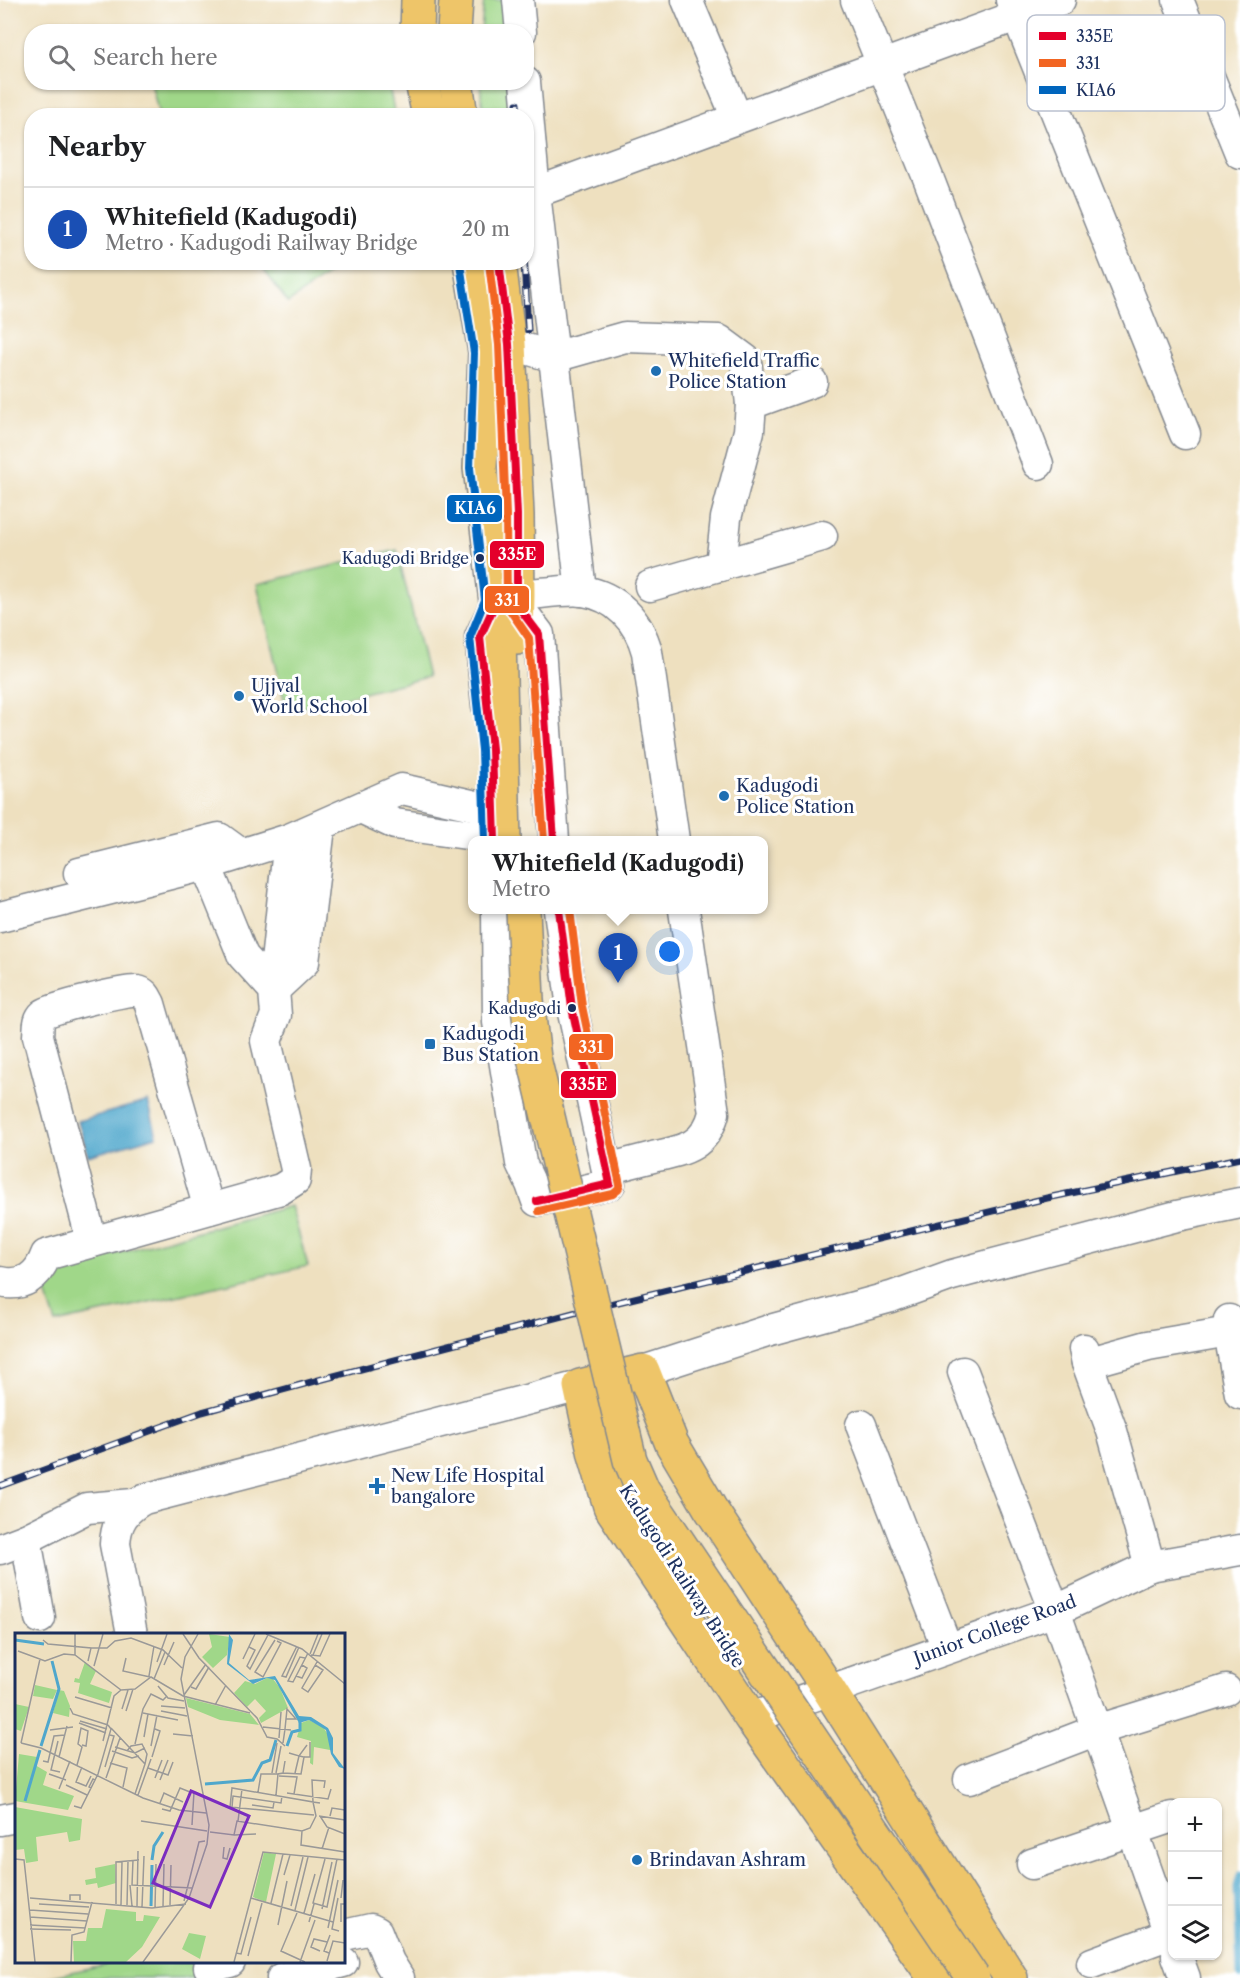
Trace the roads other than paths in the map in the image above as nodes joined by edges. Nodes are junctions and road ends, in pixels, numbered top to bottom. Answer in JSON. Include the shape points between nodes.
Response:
{"nodes":[{"id":1,"x":418,"y":0,"type":"edge"},
{"id":2,"x":456,"y":0,"type":"edge"},
{"id":3,"x":518,"y":0,"type":"edge"},
{"id":4,"x":687,"y":0,"type":"edge"},
{"id":5,"x":856,"y":0,"type":"edge"},
{"id":6,"x":1060,"y":0,"type":"edge"},
{"id":7,"x":1178,"y":0,"type":"edge"},
{"id":8,"x":1014,"y":8,"type":"edge"},
{"id":9,"x":1184,"y":15,"type":"edge"},
{"id":10,"x":417,"y":24,"type":"edge"},
{"id":11,"x":454,"y":24,"type":"edge"},
{"id":12,"x":520,"y":24,"type":"edge"},
{"id":13,"x":1027,"y":40,"type":"edge"},
{"id":14,"x":882,"y":65,"type":"junction"},
{"id":15,"x":424,"y":90,"type":"edge"},
{"id":16,"x":457,"y":90,"type":"edge"},
{"id":17,"x":525,"y":90,"type":"edge"},
{"id":18,"x":427,"y":108,"type":"edge"},
{"id":19,"x":460,"y":108,"type":"edge"},
{"id":20,"x":526,"y":108,"type":"edge"},
{"id":21,"x":1055,"y":111,"type":"edge"},
{"id":22,"x":1223,"y":111,"type":"edge"},
{"id":23,"x":737,"y":118,"type":"junction"},
{"id":24,"x":1240,"y":153,"type":"edge"},
{"id":25,"x":534,"y":194,"type":"edge"},
{"id":26,"x":534,"y":216,"type":"edge"},
{"id":27,"x":471,"y":270,"type":"edge"},
{"id":28,"x":500,"y":270,"type":"edge"},
{"id":29,"x":509,"y":344,"type":"junction"},
{"id":30,"x":554,"y":357,"type":"junction"},
{"id":31,"x":812,"y":382,"type":"dead end"},
{"id":32,"x":751,"y":404,"type":"junction"},
{"id":33,"x":1185,"y":434,"type":"dead end"},
{"id":34,"x":1038,"y":464,"type":"dead end"},
{"id":35,"x":822,"y":536,"type":"dead end"},
{"id":36,"x":721,"y":566,"type":"junction"},
{"id":37,"x":650,"y":586,"type":"dead end"},
{"id":38,"x":581,"y":591,"type":"junction"},
{"id":39,"x":509,"y":615,"type":"junction"},
{"id":40,"x":320,"y":827,"type":"junction"},
{"id":41,"x":502,"y":834,"type":"edge"},
{"id":42,"x":554,"y":836,"type":"edge"},
{"id":43,"x":673,"y":836,"type":"edge"},
{"id":44,"x":289,"y":839,"type":"junction"},
{"id":45,"x":241,"y":854,"type":"junction"},
{"id":46,"x":206,"y":865,"type":"junction"},
{"id":47,"x":79,"y":873,"type":"dead end"},
{"id":48,"x":497,"y":914,"type":"edge"},
{"id":49,"x":504,"y":914,"type":"edge"},
{"id":50,"x":523,"y":914,"type":"edge"},
{"id":51,"x":560,"y":914,"type":"edge"},
{"id":52,"x":685,"y":914,"type":"edge"},
{"id":53,"x":0,"y":916,"type":"edge"},
{"id":54,"x":275,"y":976,"type":"junction"},
{"id":55,"x":607,"y":1169,"type":"junction"},
{"id":56,"x":1240,"y":1203,"type":"edge"},
{"id":57,"x":209,"y":1209,"type":"junction"},
{"id":58,"x":92,"y":1242,"type":"junction"},
{"id":59,"x":0,"y":1282,"type":"edge"},
{"id":60,"x":643,"y":1371,"type":"junction"},
{"id":61,"x":963,"y":1372,"type":"dead end"},
{"id":62,"x":580,"y":1386,"type":"junction"},
{"id":63,"x":1240,"y":1395,"type":"edge"},
{"id":64,"x":861,"y":1425,"type":"dead end"},
{"id":65,"x":134,"y":1504,"type":"junction"},
{"id":66,"x":13,"y":1544,"type":"edge"},
{"id":67,"x":1240,"y":1550,"type":"edge"},
{"id":68,"x":1150,"y":1566,"type":"junction"},
{"id":69,"x":1055,"y":1611,"type":"junction"},
{"id":70,"x":40,"y":1618,"type":"dead end"},
{"id":71,"x":132,"y":1633,"type":"edge"},
{"id":72,"x":947,"y":1647,"type":"junction"},
{"id":73,"x":829,"y":1690,"type":"junction"},
{"id":74,"x":1226,"y":1690,"type":"dead end"},
{"id":75,"x":751,"y":1718,"type":"junction"},
{"id":76,"x":1097,"y":1730,"type":"junction"},
{"id":77,"x":969,"y":1779,"type":"dead end"},
{"id":78,"x":15,"y":1817,"type":"edge"},
{"id":79,"x":1168,"y":1819,"type":"edge"},
{"id":80,"x":0,"y":1820,"type":"edge"},
{"id":81,"x":1132,"y":1830,"type":"junction"},
{"id":82,"x":1032,"y":1864,"type":"dead end"},
{"id":83,"x":1168,"y":1930,"type":"edge"},
{"id":84,"x":345,"y":1935,"type":"edge"},
{"id":85,"x":1168,"y":1945,"type":"edge"},
{"id":86,"x":385,"y":1950,"type":"junction"},
{"id":87,"x":345,"y":1960,"type":"edge"},
{"id":88,"x":1179,"y":1960,"type":"edge"},
{"id":89,"x":336,"y":1963,"type":"edge"},
{"id":90,"x":1092,"y":1963,"type":"dead end"},
{"id":91,"x":282,"y":1978,"type":"edge"},
{"id":92,"x":399,"y":1978,"type":"edge"},
{"id":93,"x":935,"y":1978,"type":"edge"},
{"id":94,"x":951,"y":1978,"type":"edge"},
{"id":95,"x":973,"y":1978,"type":"edge"},
{"id":96,"x":1011,"y":1978,"type":"edge"},
{"id":97,"x":1185,"y":1978,"type":"edge"}],
"edges":[{"from":1,"to":10,"type":"main road"},
{"from":2,"to":11,"type":"main road"},
{"from":3,"to":12,"type":"street"},
{"from":4,"to":23,"type":"street"},
{"from":5,"to":14,"type":"street"},
{"from":6,"to":8,"type":"street"},
{"from":7,"to":9,"type":"street"},
{"from":8,"to":13,"type":"street"},
{"from":8,"to":14,"type":"street"},
{"from":14,"to":23,"type":"street"},
{"from":14,"to":34,"type":"street"},
{"from":15,"to":18,"type":"main road"},
{"from":16,"to":19,"type":"main road"},
{"from":17,"to":20,"type":"street"},
{"from":21,"to":33,"type":"street"},
{"from":22,"to":24,"type":"street"},
{"from":23,"to":25,"type":"street"},
{"from":26,"to":30,"type":"street"},
{"from":27,"to":39,"type":"main road","via":[[485,352],[480,468],[489,550]]},
{"from":28,"to":29,"type":"main road"},
{"from":29,"to":30,"type":"street"},
{"from":29,"to":39,"type":"main road","via":[[517,515]]},
{"from":30,"to":32,"type":"street","via":[[625,338],[719,340],[746,360]]},
{"from":30,"to":38,"type":"street"},
{"from":31,"to":32,"type":"street"},
{"from":32,"to":36,"type":"street","via":[[749,431],[726,518]]},
{"from":35,"to":36,"type":"street"},
{"from":36,"to":37,"type":"street"},
{"from":38,"to":39,"type":"street"},
{"from":38,"to":43,"type":"street","via":[[610,600],[623,609],[644,639]]},
{"from":39,"to":41,"type":"main road"},
{"from":39,"to":42,"type":"street","via":[[539,634]]},
{"from":40,"to":41,"type":"street","via":[[362,808],[395,824]]},
{"from":40,"to":44,"type":"street"},
{"from":40,"to":54,"type":"street","via":[[304,962]]},
{"from":44,"to":45,"type":"street"},
{"from":44,"to":54,"type":"street"},
{"from":45,"to":46,"type":"street"},
{"from":45,"to":47,"type":"street","via":[[219,838]]},
{"from":46,"to":53,"type":"street"},
{"from":46,"to":54,"type":"street","via":[[243,956]]},
{"from":48,"to":55,"type":"street","via":[[498,1022],[521,1163],[537,1201],[610,1184]]},
{"from":49,"to":94,"type":"main road","name":"Kadugodi Railway Bridge","via":[[510,1006],[531,1141],[604,1441],[615,1471],[635,1509]]},
{"from":50,"to":95,"type":"main road","bridge":true,"via":[[534,1058],[634,1470],[656,1510]]},
{"from":51,"to":55,"type":"street","via":[[572,1008]]},
{"from":52,"to":55,"type":"street","via":[[714,1113],[712,1122],[702,1138],[681,1151]]},
{"from":54,"to":57,"type":"street","via":[[276,1015],[266,1041],[296,1168],[294,1180],[281,1189]]},
{"from":56,"to":60,"type":"street","via":[[952,1275]]},
{"from":57,"to":58,"type":"street"},
{"from":57,"to":58,"type":"street","via":[[145,995],[136,990],[55,1009],[39,1021],[38,1036]]},
{"from":58,"to":59,"type":"street","via":[[46,1255],[29,1280]]},
{"from":60,"to":62,"type":"main road"},
{"from":60,"to":73,"type":"main road","via":[[672,1444]]},
{"from":61,"to":69,"type":"street"},
{"from":62,"to":65,"type":"street"},
{"from":62,"to":75,"type":"main road","via":[[610,1506]]},
{"from":63,"to":68,"type":"street","via":[[1229,1326],[1086,1356],[1112,1431]]},
{"from":64,"to":72,"type":"street"},
{"from":65,"to":66,"type":"street","via":[[87,1508]]},
{"from":65,"to":71,"type":"street","via":[[115,1532]]},
{"from":66,"to":70,"type":"street"},
{"from":67,"to":68,"type":"street","name":"Junior College Road"},
{"from":68,"to":69,"type":"street","name":"Junior College Road"},
{"from":69,"to":72,"type":"street","name":"Junior College Road"},
{"from":69,"to":76,"type":"street"},
{"from":72,"to":73,"type":"street","name":"Junior College Road"},
{"from":73,"to":75,"type":"street","name":"Junior College Road"},
{"from":73,"to":96,"type":"main road"},
{"from":74,"to":76,"type":"street"},
{"from":75,"to":93,"type":"main road"},
{"from":76,"to":77,"type":"street"},
{"from":76,"to":81,"type":"street"},
{"from":78,"to":80,"type":"street"},
{"from":79,"to":81,"type":"street"},
{"from":81,"to":82,"type":"street"},
{"from":81,"to":83,"type":"street"},
{"from":84,"to":86,"type":"street","via":[[375,1930]]},
{"from":85,"to":90,"type":"street"},
{"from":86,"to":87,"type":"street"},
{"from":86,"to":92,"type":"street"},
{"from":88,"to":97,"type":"street"},
{"from":89,"to":91,"type":"street"}]}
